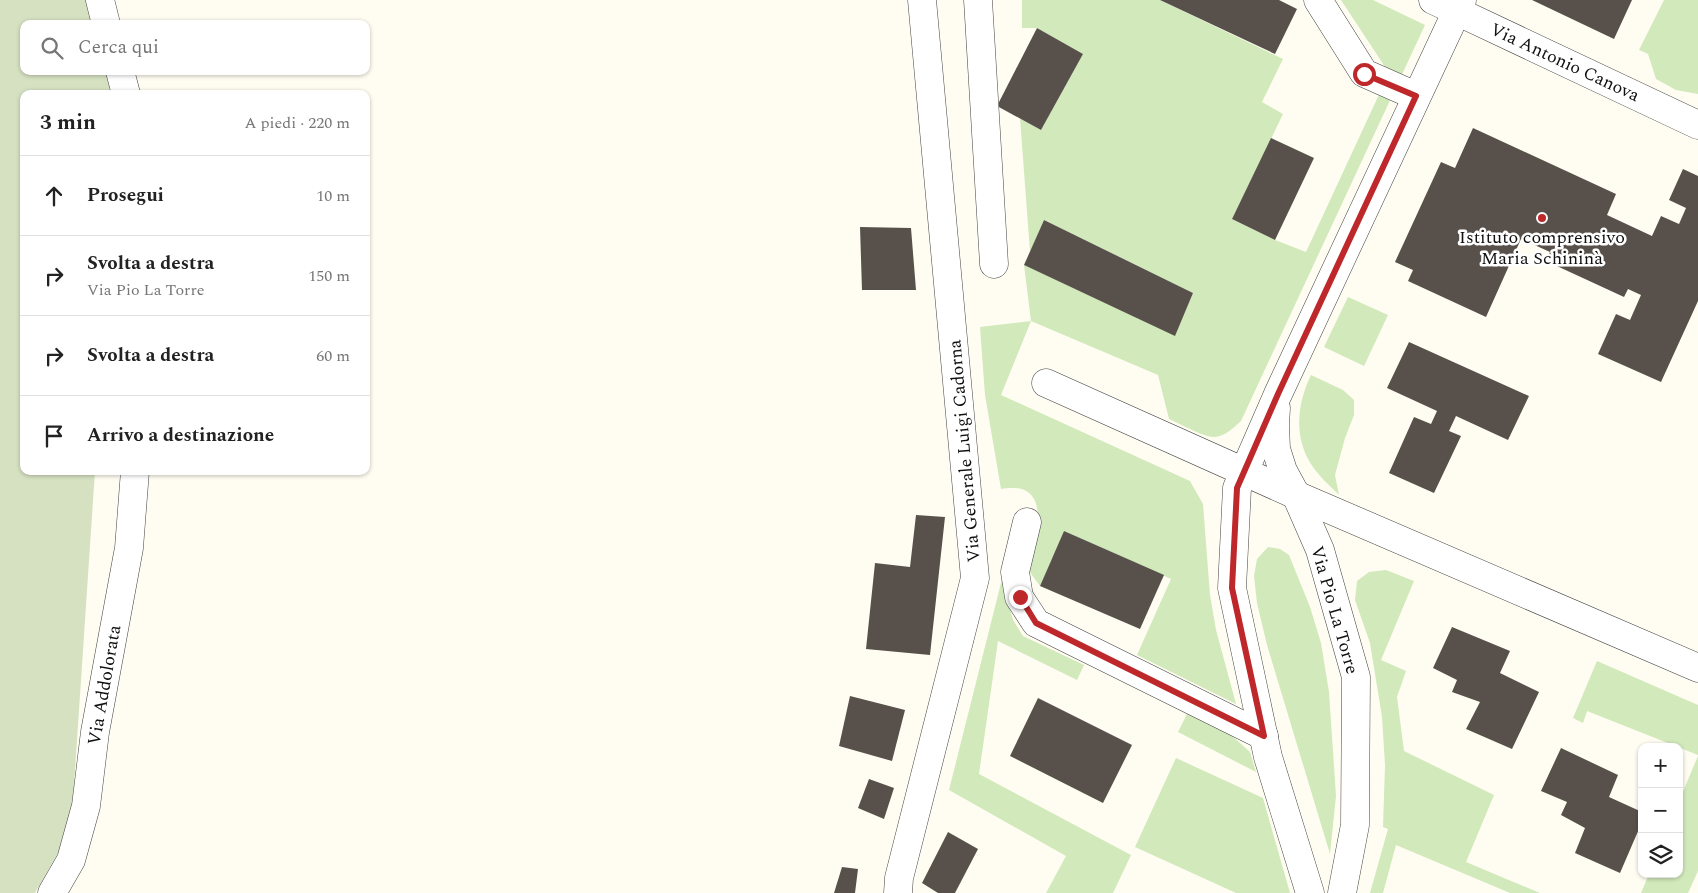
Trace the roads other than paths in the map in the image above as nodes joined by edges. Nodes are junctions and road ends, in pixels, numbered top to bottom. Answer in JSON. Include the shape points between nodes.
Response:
{"nodes":[{"id":1,"x":100,"y":0,"type":"edge"},
{"id":2,"x":922,"y":0,"type":"edge"},
{"id":3,"x":978,"y":0,"type":"edge"},
{"id":4,"x":1318,"y":0,"type":"edge"},
{"id":5,"x":1450,"y":4,"type":"edge"},
{"id":6,"x":105,"y":20,"type":"edge"},
{"id":7,"x":121,"y":75,"type":"edge"},
{"id":8,"x":125,"y":90,"type":"edge"},
{"id":9,"x":1416,"y":96,"type":"junction"},
{"id":10,"x":1694,"y":122,"type":"edge"},
{"id":11,"x":994,"y":264,"type":"dead end"},
{"id":12,"x":1046,"y":383,"type":"dead end"},
{"id":13,"x":1278,"y":394,"type":"junction"},
{"id":14,"x":1243,"y":471,"type":"junction"},
{"id":15,"x":135,"y":475,"type":"edge"},
{"id":16,"x":1296,"y":495,"type":"junction"},
{"id":17,"x":1027,"y":522,"type":"dead end"},
{"id":18,"x":1698,"y":668,"type":"edge"},
{"id":19,"x":1264,"y":736,"type":"junction"},
{"id":20,"x":52,"y":893,"type":"edge"},
{"id":21,"x":898,"y":893,"type":"edge"},
{"id":22,"x":1310,"y":893,"type":"edge"},
{"id":23,"x":1342,"y":893,"type":"edge"}],
"edges":[{"from":1,"to":6,"type":"street"},
{"from":2,"to":21,"type":"street","name":"Via Generale Luigi Cadorna","via":[[975,578],[899,878]]},
{"from":3,"to":11,"type":"street"},
{"from":4,"to":9,"type":"street","via":[[1364,74]]},
{"from":5,"to":9,"type":"street","name":"Via Pio La Torre"},
{"from":5,"to":10,"type":"street","name":"Via Antonio Canova"},
{"from":7,"to":8,"type":"street"},
{"from":9,"to":13,"type":"street","name":"Via Pio La Torre"},
{"from":12,"to":14,"type":"street"},
{"from":13,"to":14,"type":"street","name":"Via Pio La Torre"},
{"from":13,"to":16,"type":"street","name":"Via Pio La Torre","via":[[1274,425],[1276,449]]},
{"from":14,"to":16,"type":"street"},
{"from":14,"to":19,"type":"street","name":"Via Pio La Torre","via":[[1237,488],[1232,588]]},
{"from":15,"to":20,"type":"street","name":"Via Addolorata","via":[[129,548],[95,732],[86,806],[71,860]]},
{"from":16,"to":18,"type":"street"},
{"from":16,"to":23,"type":"street","name":"Via Pio La Torre","via":[[1320,550],[1356,677],[1355,825]]},
{"from":17,"to":19,"type":"street","via":[[1015,572],[1020,597],[1036,623]]},
{"from":19,"to":22,"type":"street","name":"Via Pio La Torre"}]}
